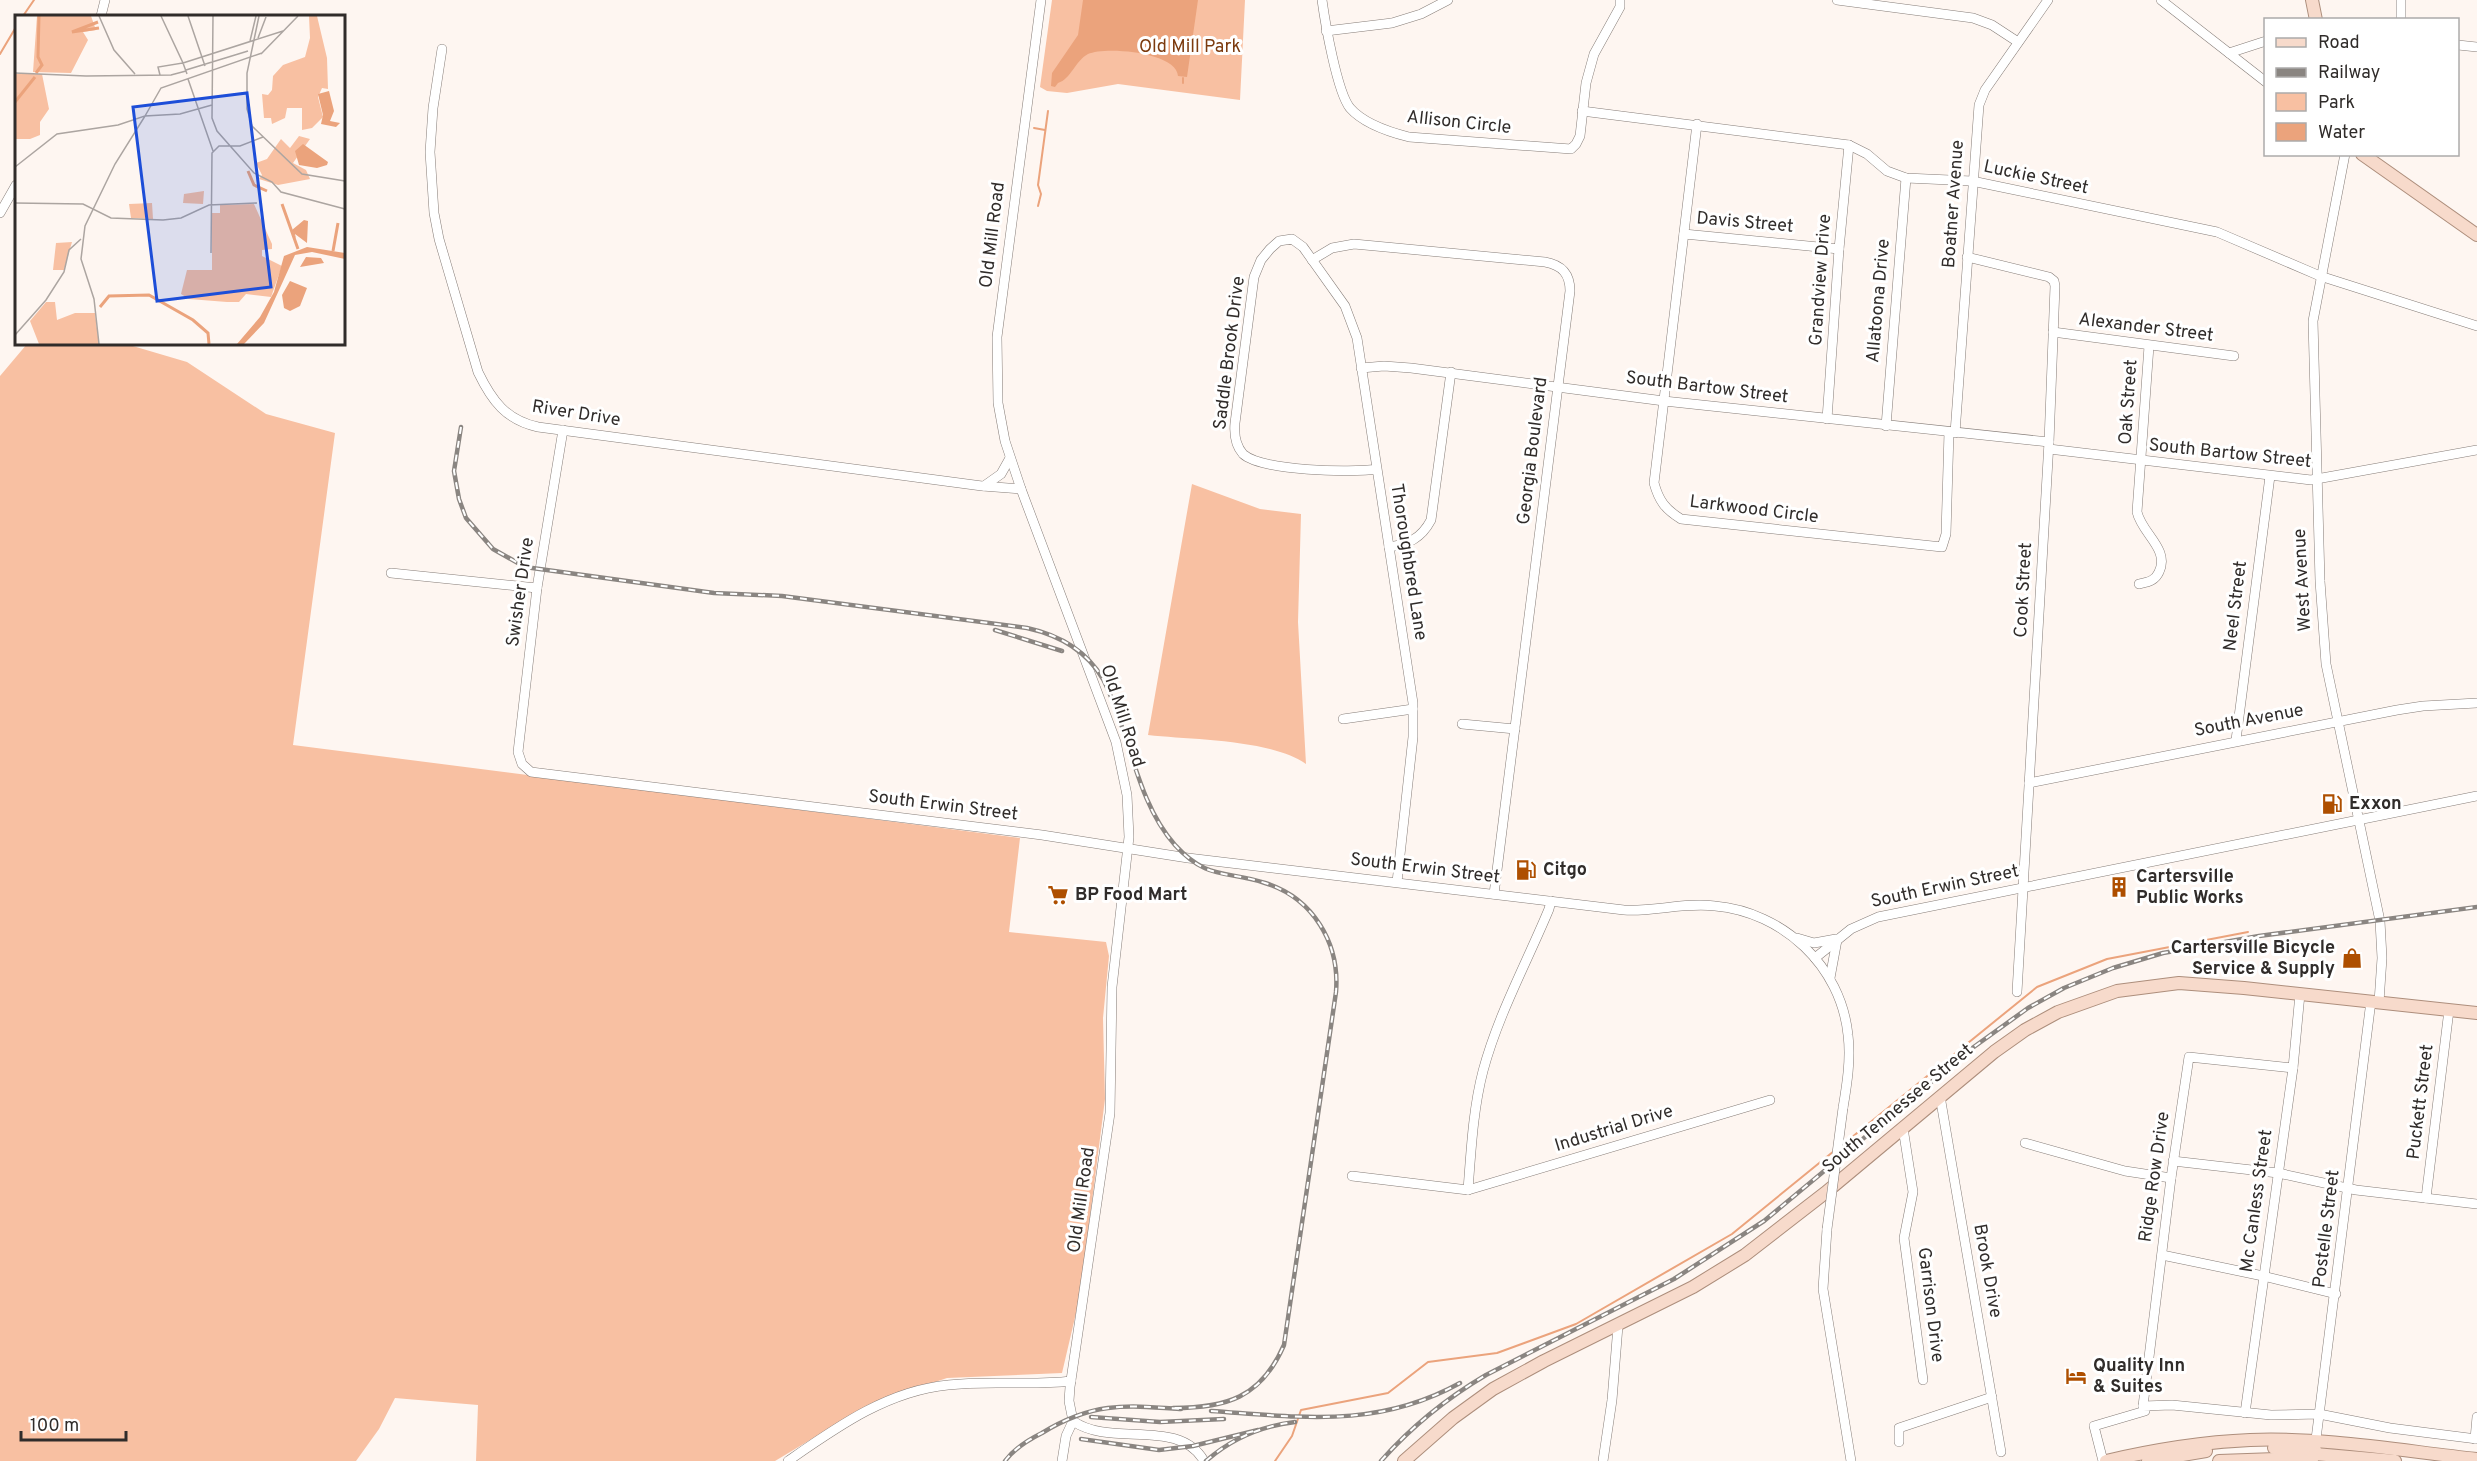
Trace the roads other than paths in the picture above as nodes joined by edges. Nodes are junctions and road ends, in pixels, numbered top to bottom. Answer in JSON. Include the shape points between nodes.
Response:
{"nodes":[{"id":1,"x":105,"y":0,"type":"edge"},
{"id":2,"x":1041,"y":0,"type":"edge"},
{"id":3,"x":1322,"y":0,"type":"edge"},
{"id":4,"x":1448,"y":0,"type":"edge"},
{"id":5,"x":1620,"y":0,"type":"edge"},
{"id":6,"x":1837,"y":0,"type":"edge"},
{"id":7,"x":2048,"y":0,"type":"edge"},
{"id":8,"x":2161,"y":0,"type":"edge"},
{"id":9,"x":2312,"y":0,"type":"edge"},
{"id":10,"x":2401,"y":0,"type":"edge"},
{"id":11,"x":101,"y":15,"type":"edge"},
{"id":12,"x":2316,"y":18,"type":"edge"},
{"id":13,"x":2400,"y":18,"type":"edge"},
{"id":14,"x":1326,"y":31,"type":"junction"},
{"id":15,"x":2264,"y":41,"type":"edge"},
{"id":16,"x":2019,"y":42,"type":"junction"},
{"id":17,"x":2459,"y":45,"type":"edge"},
{"id":18,"x":2477,"y":47,"type":"edge"},
{"id":19,"x":442,"y":49,"type":"dead end"},
{"id":20,"x":2229,"y":53,"type":"junction"},
{"id":21,"x":2264,"y":81,"type":"edge"},
{"id":22,"x":1582,"y":111,"type":"junction"},
{"id":23,"x":1697,"y":124,"type":"junction"},
{"id":24,"x":1850,"y":145,"type":"junction"},
{"id":25,"x":2345,"y":156,"type":"edge"},
{"id":26,"x":2365,"y":156,"type":"edge"},
{"id":27,"x":1906,"y":178,"type":"junction"},
{"id":28,"x":1972,"y":181,"type":"junction"},
{"id":29,"x":15,"y":187,"type":"edge"},
{"id":30,"x":0,"y":213,"type":"edge"},
{"id":31,"x":1684,"y":234,"type":"junction"},
{"id":32,"x":2477,"y":235,"type":"edge"},
{"id":33,"x":1839,"y":249,"type":"junction"},
{"id":34,"x":1967,"y":256,"type":"junction"},
{"id":35,"x":1312,"y":260,"type":"junction"},
{"id":36,"x":2320,"y":276,"type":"junction"},
{"id":37,"x":2477,"y":326,"type":"edge"},
{"id":38,"x":2053,"y":332,"type":"junction"},
{"id":39,"x":2149,"y":346,"type":"junction"},
{"id":40,"x":2234,"y":356,"type":"dead end"},
{"id":41,"x":1361,"y":368,"type":"junction"},
{"id":42,"x":1451,"y":372,"type":"junction"},
{"id":43,"x":1558,"y":386,"type":"junction"},
{"id":44,"x":1664,"y":401,"type":"junction"},
{"id":45,"x":1827,"y":419,"type":"junction"},
{"id":46,"x":1886,"y":426,"type":"junction"},
{"id":47,"x":563,"y":430,"type":"junction"},
{"id":48,"x":1952,"y":432,"type":"junction"},
{"id":49,"x":2049,"y":445,"type":"junction"},
{"id":50,"x":2477,"y":450,"type":"edge"},
{"id":51,"x":1010,"y":458,"type":"junction"},
{"id":52,"x":2141,"y":460,"type":"junction"},
{"id":53,"x":1377,"y":469,"type":"junction"},
{"id":54,"x":2270,"y":476,"type":"junction"},
{"id":55,"x":2317,"y":480,"type":"junction"},
{"id":56,"x":982,"y":486,"type":"junction"},
{"id":57,"x":1021,"y":489,"type":"junction"},
{"id":58,"x":1942,"y":547,"type":"joint"},
{"id":59,"x":1389,"y":548,"type":"junction"},
{"id":60,"x":392,"y":573,"type":"dead end"},
{"id":61,"x":2139,"y":584,"type":"dead end"},
{"id":62,"x":537,"y":588,"type":"junction"},
{"id":63,"x":2477,"y":703,"type":"edge"},
{"id":64,"x":1413,"y":709,"type":"junction"},
{"id":65,"x":1343,"y":719,"type":"dead end"},
{"id":66,"x":2338,"y":721,"type":"junction"},
{"id":67,"x":1462,"y":724,"type":"dead end"},
{"id":68,"x":1515,"y":729,"type":"junction"},
{"id":69,"x":2236,"y":740,"type":"junction"},
{"id":70,"x":519,"y":759,"type":"joint"},
{"id":71,"x":2029,"y":783,"type":"junction"},
{"id":72,"x":2477,"y":796,"type":"edge"},
{"id":73,"x":2360,"y":820,"type":"junction"},
{"id":74,"x":1129,"y":848,"type":"junction"},
{"id":75,"x":1397,"y":882,"type":"junction"},
{"id":76,"x":2024,"y":887,"type":"junction"},
{"id":77,"x":1494,"y":894,"type":"junction"},
{"id":78,"x":1551,"y":901,"type":"junction"},
{"id":79,"x":1794,"y":938,"type":"junction"},
{"id":80,"x":1838,"y":939,"type":"junction"},
{"id":81,"x":1815,"y":958,"type":"junction"},
{"id":82,"x":1830,"y":979,"type":"junction"},
{"id":83,"x":2017,"y":992,"type":"dead end"},
{"id":84,"x":2300,"y":994,"type":"junction"},
{"id":85,"x":2375,"y":1002,"type":"junction"},
{"id":86,"x":2449,"y":1010,"type":"junction"},
{"id":87,"x":2477,"y":1013,"type":"edge"},
{"id":88,"x":2293,"y":1068,"type":"junction"},
{"id":89,"x":1940,"y":1096,"type":"junction"},
{"id":90,"x":1770,"y":1100,"type":"dead end"},
{"id":91,"x":1902,"y":1128,"type":"junction"},
{"id":92,"x":2025,"y":1143,"type":"dead end"},
{"id":93,"x":2173,"y":1161,"type":"junction"},
{"id":94,"x":2278,"y":1173,"type":"junction"},
{"id":95,"x":1352,"y":1176,"type":"dead end"},
{"id":96,"x":2170,"y":1178,"type":"junction"},
{"id":97,"x":2349,"y":1188,"type":"junction"},
{"id":98,"x":1468,"y":1190,"type":"junction"},
{"id":99,"x":2426,"y":1198,"type":"junction"},
{"id":100,"x":2477,"y":1204,"type":"edge"},
{"id":101,"x":2162,"y":1255,"type":"junction"},
{"id":102,"x":2263,"y":1276,"type":"junction"},
{"id":103,"x":2336,"y":1294,"type":"junction"},
{"id":104,"x":1618,"y":1326,"type":"junction"},
{"id":105,"x":1923,"y":1380,"type":"dead end"},
{"id":106,"x":1071,"y":1381,"type":"junction"},
{"id":107,"x":1992,"y":1397,"type":"junction"},
{"id":108,"x":2143,"y":1406,"type":"junction"},
{"id":109,"x":2245,"y":1413,"type":"junction"},
{"id":110,"x":2319,"y":1414,"type":"junction"},
{"id":111,"x":2477,"y":1417,"type":"edge"},
{"id":112,"x":1073,"y":1421,"type":"junction"},
{"id":113,"x":2476,"y":1439,"type":"edge"},
{"id":114,"x":1899,"y":1442,"type":"dead end"},
{"id":115,"x":2001,"y":1452,"type":"dead end"},
{"id":116,"x":2314,"y":1453,"type":"edge"},
{"id":117,"x":2477,"y":1459,"type":"edge"},
{"id":118,"x":2110,"y":1460,"type":"edge"},
{"id":119,"x":788,"y":1461,"type":"edge"},
{"id":120,"x":1062,"y":1461,"type":"edge"},
{"id":121,"x":1204,"y":1461,"type":"edge"},
{"id":122,"x":1404,"y":1461,"type":"edge"},
{"id":123,"x":1602,"y":1461,"type":"edge"},
{"id":124,"x":1851,"y":1461,"type":"edge"},
{"id":125,"x":2148,"y":1461,"type":"edge"},
{"id":126,"x":2219,"y":1461,"type":"edge"},
{"id":127,"x":2395,"y":1461,"type":"edge"}],
"edges":[{"from":1,"to":11,"type":"street"},
{"from":2,"to":51,"type":"street","name":"Old Mill Road","via":[[997,337],[998,403]]},
{"from":3,"to":14,"type":"street","name":"Allison Circle"},
{"from":4,"to":14,"type":"street","via":[[1392,23]]},
{"from":5,"to":22,"type":"street","via":[[1620,7],[1594,54]]},
{"from":6,"to":16,"type":"street","via":[[1973,18]]},
{"from":7,"to":16,"type":"street","name":"Boatner Avenue"},
{"from":8,"to":20,"type":"street"},
{"from":9,"to":12,"type":"main road"},
{"from":10,"to":13,"type":"street"},
{"from":14,"to":22,"type":"street","name":"Allison Circle","via":[[1350,108],[1392,133],[1570,149],[1580,136]]},
{"from":15,"to":20,"type":"street"},
{"from":16,"to":28,"type":"street","name":"Boatner Avenue","via":[[1980,100]]},
{"from":17,"to":18,"type":"street"},
{"from":19,"to":47,"type":"street","name":"River Drive","via":[[430,152],[434,213],[475,361],[489,392],[510,416],[528,425]]},
{"from":20,"to":21,"type":"street"},
{"from":22,"to":23,"type":"street","name":"Luckie Street"},
{"from":23,"to":24,"type":"street","name":"Luckie Street"},
{"from":23,"to":31,"type":"street","name":"Larkwood Circle"},
{"from":24,"to":27,"type":"street","name":"Luckie Street","via":[[1887,171]]},
{"from":24,"to":33,"type":"street","name":"Grandview Drive"},
{"from":25,"to":36,"type":"street","name":"West Avenue"},
{"from":26,"to":32,"type":"main road"},
{"from":27,"to":28,"type":"street","name":"Luckie Street"},
{"from":27,"to":46,"type":"street","name":"Allatoona Drive"},
{"from":28,"to":34,"type":"street","name":"Boatner Avenue"},
{"from":28,"to":36,"type":"street","name":"Luckie Street","via":[[2217,232]]},
{"from":29,"to":30,"type":"street"},
{"from":31,"to":33,"type":"street","name":"Davis Street"},
{"from":31,"to":44,"type":"street","name":"Larkwood Circle"},
{"from":33,"to":45,"type":"street","name":"Grandview Drive"},
{"from":34,"to":38,"type":"street","name":"Cook Street","via":[[2054,281]]},
{"from":34,"to":48,"type":"street","name":"Boatner Avenue"},
{"from":35,"to":41,"type":"street","name":"Thoroughbred Lane","via":[[1348,311]]},
{"from":35,"to":43,"type":"street","name":"Georgia Boulevard","via":[[1332,248],[1354,244],[1557,265],[1567,275],[1570,287]]},
{"from":35,"to":53,"type":"street","name":"Saddle Brook Drive","via":[[1300,244],[1288,239],[1272,246],[1258,266],[1235,423],[1236,441],[1247,457],[1263,463],[1329,471]]},
{"from":36,"to":37,"type":"street","name":"Luckie Street"},
{"from":36,"to":55,"type":"street","name":"West Avenue","via":[[2312,335]]},
{"from":38,"to":39,"type":"street","name":"Alexander Street"},
{"from":38,"to":49,"type":"street","name":"Cook Street"},
{"from":39,"to":40,"type":"street","name":"Alexander Street"},
{"from":39,"to":52,"type":"street","name":"Oak Street"},
{"from":41,"to":42,"type":"street","name":"South Bartow Street","via":[[1389,366]]},
{"from":41,"to":53,"type":"street","name":"Thoroughbred Lane"},
{"from":42,"to":43,"type":"street","name":"South Bartow Street"},
{"from":42,"to":59,"type":"street","via":[[1431,520],[1413,540]]},
{"from":43,"to":44,"type":"street","name":"South Bartow Street"},
{"from":43,"to":68,"type":"street","name":"Georgia Boulevard"},
{"from":44,"to":45,"type":"street","name":"South Bartow Street"},
{"from":44,"to":58,"type":"street","name":"Larkwood Circle","via":[[1654,483],[1658,499],[1667,511],[1681,519]]},
{"from":45,"to":46,"type":"street","name":"South Bartow Street"},
{"from":46,"to":48,"type":"street","name":"South Bartow Street"},
{"from":47,"to":56,"type":"street","name":"River Drive"},
{"from":47,"to":62,"type":"street","name":"Swisher Drive"},
{"from":48,"to":49,"type":"street","name":"South Bartow Street"},
{"from":48,"to":58,"type":"street","name":"Boatner Avenue"},
{"from":49,"to":52,"type":"street","name":"South Bartow Street"},
{"from":49,"to":71,"type":"street","name":"Cook Street"},
{"from":50,"to":55,"type":"street","name":"South Bartow Street"},
{"from":51,"to":56,"type":"street","via":[[1001,474]]},
{"from":51,"to":57,"type":"street","name":"Old Mill Road"},
{"from":52,"to":54,"type":"street","name":"South Bartow Street"},
{"from":52,"to":61,"type":"street","name":"Oak Street","via":[[2137,512],[2162,556],[2157,576]]},
{"from":53,"to":59,"type":"street","name":"Thoroughbred Lane"},
{"from":54,"to":55,"type":"street","name":"South Bartow Street"},
{"from":54,"to":69,"type":"street","name":"Neel Street"},
{"from":55,"to":66,"type":"street","name":"West Avenue","via":[[2323,637]]},
{"from":56,"to":57,"type":"street","name":"River Drive"},
{"from":57,"to":74,"type":"street","name":"Old Mill Road","via":[[1116,742],[1127,795]]},
{"from":59,"to":64,"type":"street","name":"Thoroughbred Lane"},
{"from":60,"to":62,"type":"street"},
{"from":62,"to":70,"type":"street","name":"Swisher Drive"},
{"from":63,"to":66,"type":"street","name":"South Avenue","via":[[2422,706]]},
{"from":64,"to":65,"type":"street"},
{"from":64,"to":75,"type":"street","name":"Thoroughbred Lane"},
{"from":66,"to":69,"type":"street","name":"South Avenue"},
{"from":66,"to":73,"type":"street","name":"West Avenue"},
{"from":67,"to":68,"type":"street"},
{"from":68,"to":77,"type":"street","name":"Georgia Boulevard"},
{"from":69,"to":71,"type":"street","name":"South Avenue"},
{"from":70,"to":74,"type":"street","name":"South Erwin Street","via":[[531,772]]},
{"from":71,"to":76,"type":"street","name":"Cook Street"},
{"from":72,"to":73,"type":"street","name":"South Erwin Street"},
{"from":73,"to":76,"type":"street","name":"South Erwin Street"},
{"from":73,"to":85,"type":"street","name":"West Avenue","via":[[2380,921],[2382,958]]},
{"from":74,"to":75,"type":"street","name":"South Erwin Street"},
{"from":74,"to":106,"type":"street","name":"Old Mill Road","via":[[1112,987],[1109,1127]]},
{"from":75,"to":77,"type":"street","name":"South Erwin Street"},
{"from":76,"to":80,"type":"street","name":"South Erwin Street","via":[[1872,919]]},
{"from":76,"to":83,"type":"street","name":"Cook Street"},
{"from":77,"to":78,"type":"street","name":"South Erwin Street"},
{"from":78,"to":79,"type":"street","name":"South Erwin Street","via":[[1634,910],[1701,905],[1729,908],[1762,918]]},
{"from":78,"to":98,"type":"street","via":[[1485,1064]]},
{"from":79,"to":80,"type":"street","via":[[1819,943]]},
{"from":79,"to":81,"type":"street","name":"South Erwin Street"},
{"from":80,"to":81,"type":"street","name":"South Erwin Street"},
{"from":80,"to":82,"type":"street"},
{"from":81,"to":82,"type":"street"},
{"from":82,"to":124,"type":"street","bridge":true,"via":[[1849,1038],[1823,1289]]},
{"from":84,"to":85,"type":"main road","name":"South Tennessee Street"},
{"from":84,"to":88,"type":"street","name":"Mc Canless Street"},
{"from":84,"to":89,"type":"main road","name":"South Tennessee Street","via":[[2179,983],[2102,995],[2025,1030]]},
{"from":85,"to":86,"type":"main road","name":"South Tennessee Street"},
{"from":85,"to":97,"type":"street","name":"Postelle Street"},
{"from":86,"to":87,"type":"main road","name":"South Tennessee Street"},
{"from":86,"to":99,"type":"street","name":"Puckett Street"},
{"from":88,"to":93,"type":"street","name":"Ridge Row Drive","via":[[2189,1057]]},
{"from":88,"to":94,"type":"street","name":"Mc Canless Street"},
{"from":89,"to":91,"type":"main road","name":"South Tennessee Street"},
{"from":89,"to":107,"type":"street","name":"Brook Drive"},
{"from":90,"to":98,"type":"street","name":"Industrial Drive"},
{"from":91,"to":104,"type":"main road","name":"South Tennessee Street","via":[[1745,1255]]},
{"from":91,"to":105,"type":"street","name":"Garrison Drive","via":[[1913,1192],[1904,1238]]},
{"from":92,"to":96,"type":"street","via":[[2125,1171]]},
{"from":93,"to":94,"type":"street"},
{"from":93,"to":96,"type":"street","name":"Ridge Row Drive"},
{"from":94,"to":97,"type":"street"},
{"from":94,"to":102,"type":"street","name":"Mc Canless Street"},
{"from":95,"to":98,"type":"street","name":"Industrial Drive"},
{"from":96,"to":101,"type":"street","name":"Ridge Row Drive"},
{"from":97,"to":99,"type":"street"},
{"from":97,"to":103,"type":"street","name":"Postelle Street"},
{"from":99,"to":100,"type":"street"},
{"from":101,"to":102,"type":"street"},
{"from":101,"to":108,"type":"street","name":"Ridge Row Drive"},
{"from":102,"to":103,"type":"street"},
{"from":102,"to":109,"type":"street","name":"Mc Canless Street"},
{"from":103,"to":110,"type":"street","name":"Postelle Street"},
{"from":104,"to":122,"type":"main road","name":"South Tennessee Street","via":[[1493,1389]]},
{"from":104,"to":123,"type":"street"},
{"from":106,"to":112,"type":"street","name":"Old Mill Road"},
{"from":106,"to":119,"type":"street","via":[[948,1385],[906,1393],[846,1421]]},
{"from":107,"to":114,"type":"street","via":[[1899,1428]]},
{"from":107,"to":115,"type":"street","name":"Brook Drive"},
{"from":108,"to":109,"type":"street"},
{"from":108,"to":118,"type":"street","via":[[2145,1411],[2094,1426]]},
{"from":109,"to":110,"type":"street"},
{"from":110,"to":113,"type":"street","via":[[2374,1426]]},
{"from":110,"to":116,"type":"street","name":"Postelle Street"},
{"from":111,"to":113,"type":"street"},
{"from":112,"to":120,"type":"street"},
{"from":112,"to":121,"type":"street","via":[[1103,1432],[1181,1440],[1193,1446]]},
{"from":116,"to":117,"type":"main road"},
{"from":116,"to":118,"type":"main road","via":[[2239,1440],[2174,1447]]},
{"from":116,"to":125,"type":"main road","via":[[2246,1448]]},
{"from":116,"to":126,"type":"main road"},
{"from":116,"to":127,"type":"main road"}]}
